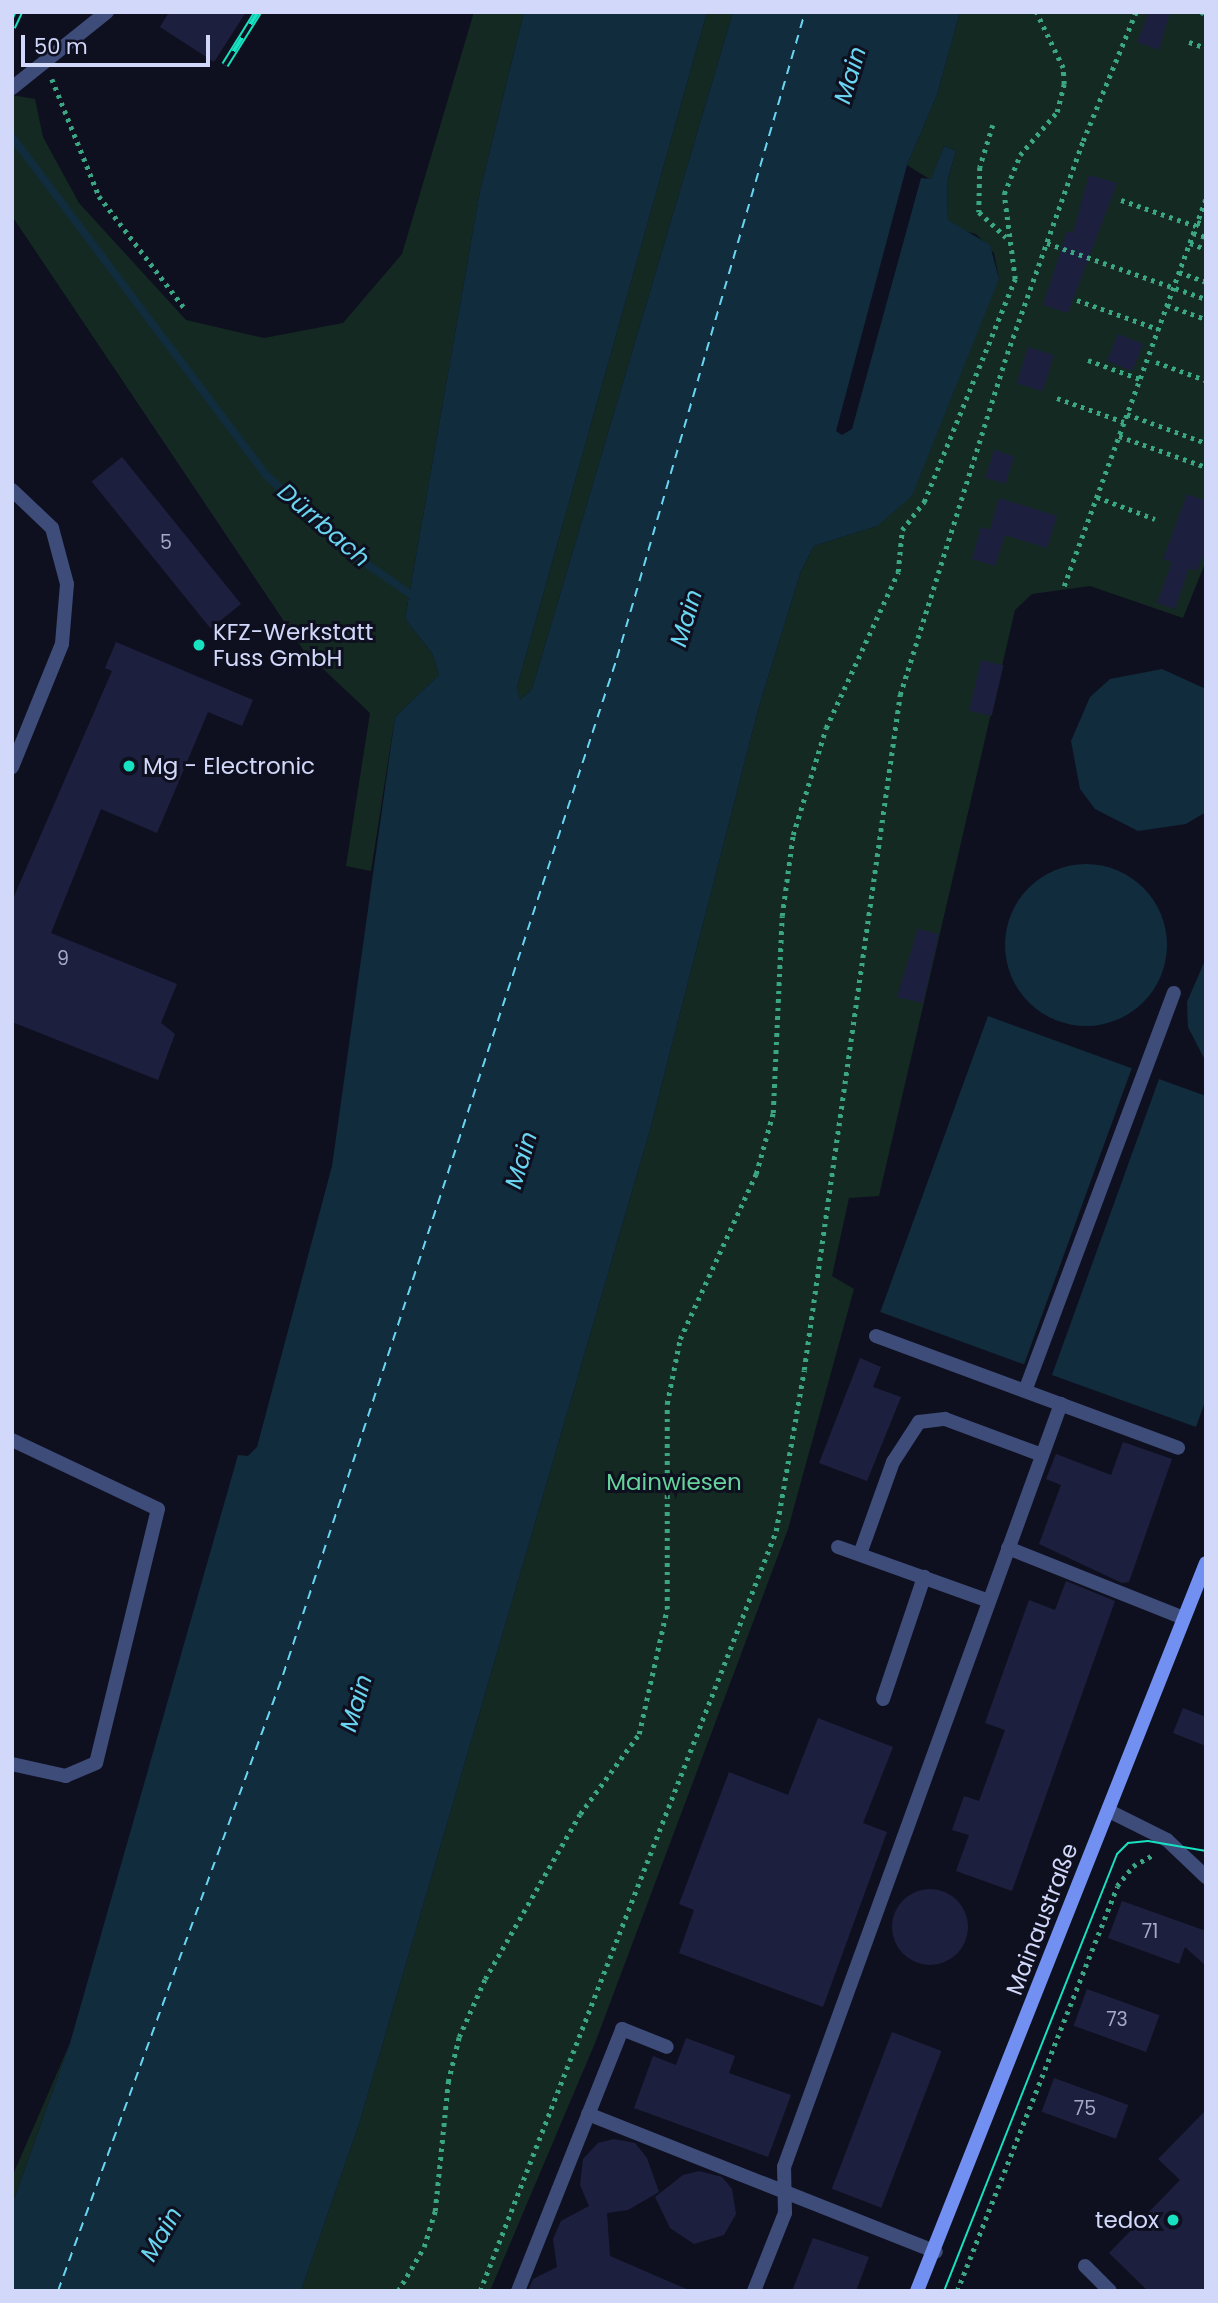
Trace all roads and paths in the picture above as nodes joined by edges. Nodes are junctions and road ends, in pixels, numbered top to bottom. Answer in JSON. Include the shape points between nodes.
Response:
{"nodes":[{"id":1,"x":107,"y":12,"type":"edge"},
{"id":2,"x":1036,"y":12,"type":"edge"},
{"id":3,"x":1136,"y":12,"type":"edge"},
{"id":4,"x":1189,"y":42,"type":"dead end"},
{"id":5,"x":1206,"y":48,"type":"edge"},
{"id":6,"x":43,"y":58,"type":"junction"},
{"id":7,"x":12,"y":88,"type":"edge"},
{"id":8,"x":993,"y":125,"type":"dead end"},
{"id":9,"x":1206,"y":198,"type":"edge"},
{"id":10,"x":1121,"y":200,"type":"dead end"},
{"id":11,"x":1196,"y":224,"type":"junction"},
{"id":12,"x":1206,"y":225,"type":"edge"},
{"id":13,"x":1193,"y":233,"type":"junction"},
{"id":14,"x":1206,"y":237,"type":"edge"},
{"id":15,"x":1008,"y":241,"type":"junction"},
{"id":16,"x":1047,"y":243,"type":"junction"},
{"id":17,"x":1189,"y":243,"type":"junction"},
{"id":18,"x":1206,"y":249,"type":"edge"},
{"id":19,"x":1179,"y":272,"type":"junction"},
{"id":20,"x":1206,"y":282,"type":"edge"},
{"id":21,"x":1173,"y":287,"type":"junction"},
{"id":22,"x":1206,"y":299,"type":"edge"},
{"id":23,"x":1077,"y":300,"type":"dead end"},
{"id":24,"x":1167,"y":305,"type":"junction"},
{"id":25,"x":185,"y":309,"type":"dead end"},
{"id":26,"x":1203,"y":318,"type":"dead end"},
{"id":27,"x":1158,"y":329,"type":"junction"},
{"id":28,"x":1088,"y":360,"type":"dead end"},
{"id":29,"x":1156,"y":362,"type":"dead end"},
{"id":30,"x":1140,"y":379,"type":"junction"},
{"id":31,"x":1205,"y":380,"type":"edge"},
{"id":32,"x":1057,"y":398,"type":"dead end"},
{"id":33,"x":1127,"y":414,"type":"junction"},
{"id":34,"x":1124,"y":422,"type":"junction"},
{"id":35,"x":1119,"y":436,"type":"junction"},
{"id":36,"x":1206,"y":443,"type":"edge"},
{"id":37,"x":1206,"y":467,"type":"edge"},
{"id":38,"x":12,"y":491,"type":"edge"},
{"id":39,"x":1097,"y":497,"type":"junction"},
{"id":40,"x":1155,"y":519,"type":"dead end"},
{"id":41,"x":1064,"y":586,"type":"dead end"},
{"id":42,"x":12,"y":767,"type":"edge"},
{"id":43,"x":1174,"y":993,"type":"dead end"},
{"id":44,"x":876,"y":1336,"type":"dead end"},
{"id":45,"x":1024,"y":1391,"type":"junction"},
{"id":46,"x":1061,"y":1404,"type":"junction"},
{"id":47,"x":12,"y":1440,"type":"edge"},
{"id":48,"x":1178,"y":1448,"type":"dead end"},
{"id":49,"x":1042,"y":1455,"type":"junction"},
{"id":50,"x":838,"y":1547,"type":"dead end"},
{"id":51,"x":1009,"y":1548,"type":"junction"},
{"id":52,"x":860,"y":1554,"type":"junction"},
{"id":53,"x":1206,"y":1563,"type":"edge"},
{"id":54,"x":925,"y":1577,"type":"junction"},
{"id":55,"x":989,"y":1601,"type":"junction"},
{"id":56,"x":1184,"y":1618,"type":"junction"},
{"id":57,"x":883,"y":1699,"type":"dead end"},
{"id":58,"x":12,"y":1764,"type":"edge"},
{"id":59,"x":1108,"y":1811,"type":"junction"},
{"id":60,"x":1181,"y":1852,"type":"junction"},
{"id":61,"x":1206,"y":1877,"type":"edge"},
{"id":62,"x":667,"y":2047,"type":"dead end"},
{"id":63,"x":588,"y":2114,"type":"junction"},
{"id":64,"x":783,"y":2188,"type":"junction"},
{"id":65,"x":936,"y":2252,"type":"junction"},
{"id":66,"x":1085,"y":2266,"type":"dead end"},
{"id":67,"x":398,"y":2291,"type":"edge"},
{"id":68,"x":480,"y":2291,"type":"edge"},
{"id":69,"x":518,"y":2291,"type":"edge"},
{"id":70,"x":754,"y":2291,"type":"edge"},
{"id":71,"x":917,"y":2291,"type":"edge"},
{"id":72,"x":957,"y":2291,"type":"edge"},
{"id":73,"x":1110,"y":2291,"type":"edge"}],
"edges":[{"from":1,"to":6,"type":"street"},
{"from":2,"to":15,"type":"path","via":[[1063,68],[1064,83],[1057,112],[1011,172],[1003,205]]},
{"from":3,"to":16,"type":"path"},
{"from":4,"to":5,"type":"path"},
{"from":6,"to":7,"type":"street"},
{"from":6,"to":25,"type":"path","via":[[99,196]]},
{"from":8,"to":15,"type":"path","via":[[980,167],[978,212]]},
{"from":9,"to":11,"type":"path"},
{"from":10,"to":11,"type":"path"},
{"from":11,"to":12,"type":"path"},
{"from":11,"to":13,"type":"path"},
{"from":13,"to":14,"type":"path"},
{"from":13,"to":17,"type":"path"},
{"from":15,"to":67,"type":"path","via":[[1015,279],[923,502],[902,530],[898,572],[826,728],[793,835],[782,916],[773,1113],[757,1174],[680,1339],[667,1404],[667,1609],[639,1734],[580,1814],[485,1979],[459,2037],[447,2081],[435,2211],[424,2247]]},
{"from":16,"to":21,"type":"path"},
{"from":16,"to":68,"type":"path","via":[[1007,354],[900,695],[804,1370],[776,1531]]},
{"from":17,"to":18,"type":"path"},
{"from":17,"to":19,"type":"path"},
{"from":19,"to":20,"type":"path"},
{"from":19,"to":21,"type":"path"},
{"from":21,"to":22,"type":"path"},
{"from":21,"to":24,"type":"path"},
{"from":23,"to":27,"type":"path"},
{"from":24,"to":26,"type":"path"},
{"from":24,"to":27,"type":"path"},
{"from":27,"to":30,"type":"path"},
{"from":28,"to":30,"type":"path"},
{"from":29,"to":31,"type":"path"},
{"from":30,"to":33,"type":"path"},
{"from":32,"to":34,"type":"path"},
{"from":33,"to":34,"type":"path"},
{"from":33,"to":36,"type":"path"},
{"from":34,"to":35,"type":"path"},
{"from":35,"to":37,"type":"path"},
{"from":35,"to":39,"type":"path"},
{"from":38,"to":42,"type":"street","via":[[52,528],[67,584],[62,644]]},
{"from":39,"to":40,"type":"path"},
{"from":39,"to":41,"type":"path"},
{"from":43,"to":45,"type":"street"},
{"from":44,"to":45,"type":"street"},
{"from":45,"to":46,"type":"street"},
{"from":46,"to":48,"type":"street"},
{"from":46,"to":49,"type":"street"},
{"from":47,"to":58,"type":"street","via":[[158,1509],[96,1763],[66,1776]]},
{"from":49,"to":51,"type":"street"},
{"from":49,"to":52,"type":"street","via":[[945,1419],[919,1422],[893,1462]]},
{"from":50,"to":52,"type":"street"},
{"from":51,"to":55,"type":"street"},
{"from":51,"to":56,"type":"street"},
{"from":52,"to":54,"type":"street"},
{"from":53,"to":56,"type":"main road","name":"Mainaustraße"},
{"from":54,"to":55,"type":"street"},
{"from":54,"to":57,"type":"street"},
{"from":55,"to":64,"type":"street","via":[[784,2167]]},
{"from":56,"to":59,"type":"main road","name":"Mainaustraße"},
{"from":59,"to":60,"type":"street"},
{"from":59,"to":65,"type":"main road","name":"Mainaustraße"},
{"from":60,"to":61,"type":"street"},
{"from":60,"to":72,"type":"path","via":[[1155,1854],[1133,1866],[1117,1886]]},
{"from":62,"to":63,"type":"street","via":[[622,2029]]},
{"from":63,"to":64,"type":"street"},
{"from":63,"to":69,"type":"street"},
{"from":64,"to":65,"type":"street"},
{"from":64,"to":70,"type":"street","via":[[785,2213]]},
{"from":65,"to":71,"type":"main road","name":"Mainaustraße"},
{"from":66,"to":73,"type":"street"}]}
